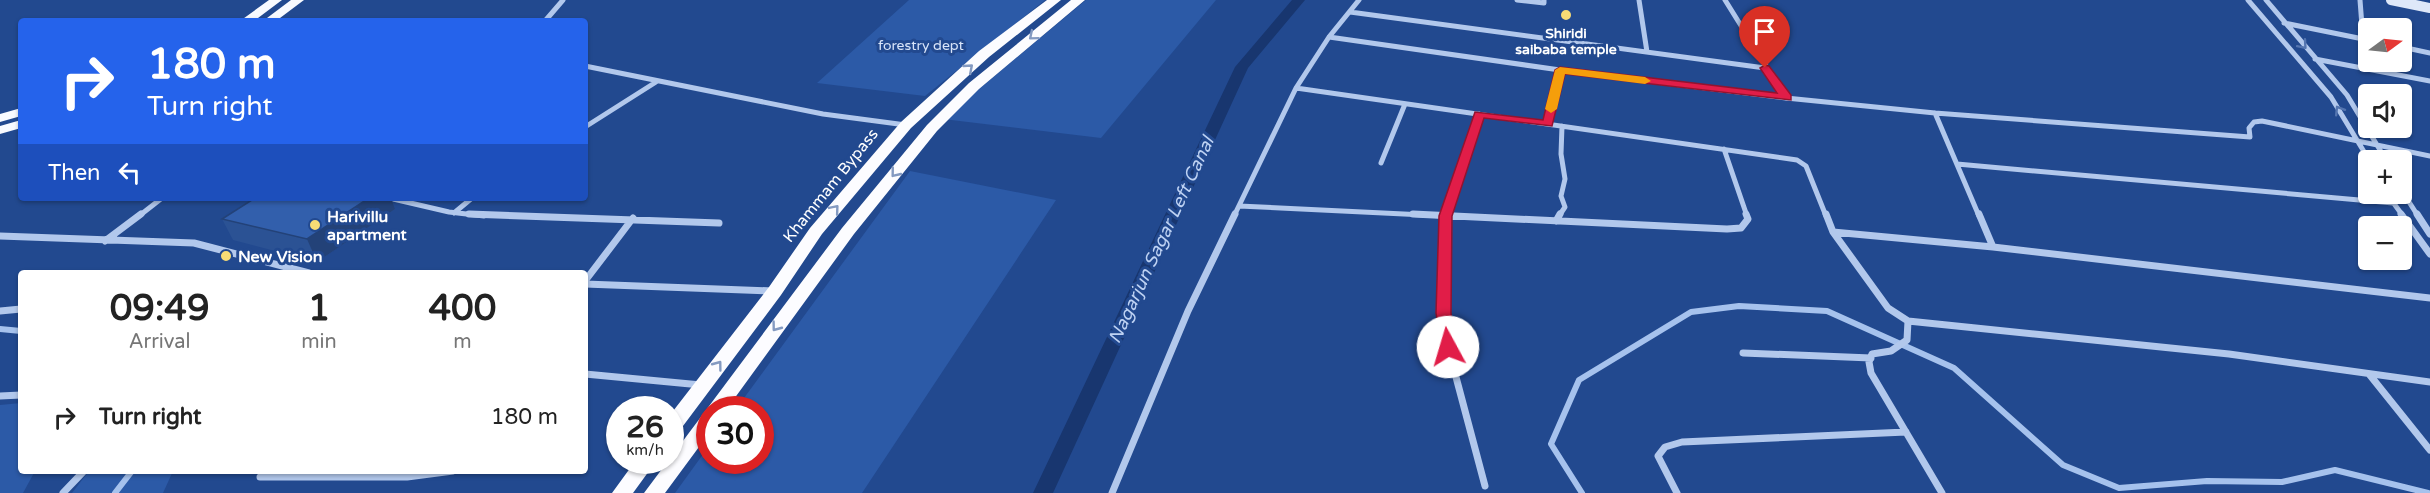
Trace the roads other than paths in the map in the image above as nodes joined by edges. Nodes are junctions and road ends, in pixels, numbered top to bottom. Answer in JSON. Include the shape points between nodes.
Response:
{"nodes":[{"id":1,"x":276,"y":0,"type":"edge"},
{"id":2,"x":298,"y":0,"type":"edge"},
{"id":3,"x":563,"y":0,"type":"edge"},
{"id":4,"x":1055,"y":0,"type":"edge"},
{"id":5,"x":1079,"y":0,"type":"edge"},
{"id":6,"x":1359,"y":0,"type":"edge"},
{"id":7,"x":1517,"y":0,"type":"edge"},
{"id":8,"x":1544,"y":0,"type":"edge"},
{"id":9,"x":1639,"y":0,"type":"edge"},
{"id":10,"x":1725,"y":0,"type":"edge"},
{"id":11,"x":2248,"y":0,"type":"edge"},
{"id":12,"x":2266,"y":0,"type":"edge"},
{"id":13,"x":2360,"y":0,"type":"edge"},
{"id":14,"x":2391,"y":0,"type":"edge"},
{"id":15,"x":2430,"y":8,"type":"edge"},
{"id":16,"x":1350,"y":12,"type":"junction"},
{"id":17,"x":250,"y":18,"type":"edge"},
{"id":18,"x":273,"y":18,"type":"edge"},
{"id":19,"x":548,"y":18,"type":"edge"},
{"id":20,"x":2363,"y":18,"type":"edge"},
{"id":21,"x":2284,"y":23,"type":"junction"},
{"id":22,"x":1329,"y":37,"type":"junction"},
{"id":23,"x":2358,"y":38,"type":"edge"},
{"id":24,"x":2412,"y":49,"type":"edge"},
{"id":25,"x":1647,"y":52,"type":"junction"},
{"id":26,"x":2430,"y":53,"type":"edge"},
{"id":27,"x":2314,"y":59,"type":"junction"},
{"id":28,"x":588,"y":67,"type":"edge"},
{"id":29,"x":1765,"y":68,"type":"junction"},
{"id":30,"x":1560,"y":70,"type":"junction"},
{"id":31,"x":2430,"y":81,"type":"edge"},
{"id":32,"x":657,"y":82,"type":"junction"},
{"id":33,"x":1296,"y":88,"type":"junction"},
{"id":34,"x":1786,"y":98,"type":"junction"},
{"id":35,"x":1405,"y":104,"type":"junction"},
{"id":36,"x":18,"y":113,"type":"edge"},
{"id":37,"x":1935,"y":113,"type":"junction"},
{"id":38,"x":1479,"y":114,"type":"junction"},
{"id":39,"x":0,"y":118,"type":"edge"},
{"id":40,"x":1548,"y":124,"type":"junction"},
{"id":41,"x":18,"y":125,"type":"edge"},
{"id":42,"x":588,"y":125,"type":"edge"},
{"id":43,"x":906,"y":125,"type":"junction"},
{"id":44,"x":1563,"y":126,"type":"junction"},
{"id":45,"x":0,"y":130,"type":"edge"},
{"id":46,"x":2357,"y":140,"type":"junction"},
{"id":47,"x":2378,"y":144,"type":"junction"},
{"id":48,"x":1724,"y":149,"type":"junction"},
{"id":49,"x":2363,"y":150,"type":"edge"},
{"id":50,"x":2381,"y":150,"type":"edge"},
{"id":51,"x":2430,"y":156,"type":"edge"},
{"id":52,"x":1381,"y":163,"type":"dead end"},
{"id":53,"x":1957,"y":164,"type":"junction"},
{"id":54,"x":2358,"y":200,"type":"edge"},
{"id":55,"x":158,"y":201,"type":"edge"},
{"id":56,"x":398,"y":201,"type":"edge"},
{"id":57,"x":468,"y":201,"type":"edge"},
{"id":58,"x":2393,"y":204,"type":"edge"},
{"id":59,"x":2410,"y":204,"type":"edge"},
{"id":60,"x":1239,"y":206,"type":"junction"},
{"id":61,"x":454,"y":213,"type":"junction"},
{"id":62,"x":1446,"y":216,"type":"junction"},
{"id":63,"x":633,"y":219,"type":"junction"},
{"id":64,"x":1556,"y":221,"type":"junction"},
{"id":65,"x":719,"y":223,"type":"dead end"},
{"id":66,"x":1833,"y":232,"type":"junction"},
{"id":67,"x":2430,"y":234,"type":"edge"},
{"id":68,"x":0,"y":236,"type":"edge"},
{"id":69,"x":104,"y":241,"type":"junction"},
{"id":70,"x":1993,"y":247,"type":"junction"},
{"id":71,"x":2430,"y":254,"type":"edge"},
{"id":72,"x":298,"y":270,"type":"edge"},
{"id":73,"x":588,"y":278,"type":"edge"},
{"id":74,"x":588,"y":282,"type":"edge"},
{"id":75,"x":775,"y":291,"type":"junction"},
{"id":76,"x":2430,"y":298,"type":"edge"},
{"id":77,"x":18,"y":309,"type":"edge"},
{"id":78,"x":0,"y":310,"type":"edge"},
{"id":79,"x":1908,"y":321,"type":"junction"},
{"id":80,"x":1743,"y":353,"type":"dead end"},
{"id":81,"x":1871,"y":358,"type":"junction"},
{"id":82,"x":588,"y":374,"type":"edge"},
{"id":83,"x":2368,"y":374,"type":"junction"},
{"id":84,"x":2430,"y":382,"type":"edge"},
{"id":85,"x":703,"y":385,"type":"junction"},
{"id":86,"x":0,"y":396,"type":"edge"},
{"id":87,"x":18,"y":396,"type":"edge"},
{"id":88,"x":725,"y":396,"type":"edge"},
{"id":89,"x":684,"y":410,"type":"edge"},
{"id":90,"x":1906,"y":432,"type":"junction"},
{"id":91,"x":696,"y":436,"type":"edge"},
{"id":92,"x":2430,"y":450,"type":"edge"},
{"id":93,"x":81,"y":474,"type":"edge"},
{"id":94,"x":430,"y":474,"type":"edge"},
{"id":95,"x":636,"y":474,"type":"edge"},
{"id":96,"x":260,"y":477,"type":"dead end"},
{"id":97,"x":1485,"y":486,"type":"dead end"},
{"id":98,"x":63,"y":493,"type":"edge"},
{"id":99,"x":622,"y":493,"type":"edge"},
{"id":100,"x":654,"y":493,"type":"edge"},
{"id":101,"x":1112,"y":493,"type":"edge"},
{"id":102,"x":1677,"y":493,"type":"edge"},
{"id":103,"x":1942,"y":493,"type":"edge"}],
"edges":[{"from":1,"to":17,"type":"main road"},
{"from":2,"to":18,"type":"main road"},
{"from":3,"to":19,"type":"street"},
{"from":43,"to":4,"type":"highway","name":"Khammam Bypass","one_way":true,"via":[[984,54]]},
{"from":5,"to":88,"type":"highway","one_way":true,"via":[[974,86],[932,128],[848,231]]},
{"from":6,"to":16,"type":"street"},
{"from":7,"to":8,"type":"street"},
{"from":9,"to":25,"type":"street"},
{"from":10,"to":29,"type":"street"},
{"from":46,"to":11,"type":"street","one_way":true,"via":[[2331,97]]},
{"from":12,"to":21,"type":"street"},
{"from":13,"to":20,"type":"street"},
{"from":14,"to":15,"type":"main road"},
{"from":16,"to":22,"type":"street"},
{"from":16,"to":25,"type":"street"},
{"from":21,"to":23,"type":"street"},
{"from":21,"to":27,"type":"street","one_way":true},
{"from":22,"to":30,"type":"street"},
{"from":22,"to":33,"type":"street"},
{"from":24,"to":26,"type":"street"},
{"from":25,"to":29,"type":"street"},
{"from":27,"to":31,"type":"street"},
{"from":27,"to":47,"type":"street","via":[[2347,95]]},
{"from":28,"to":32,"type":"street"},
{"from":29,"to":34,"type":"street"},
{"from":30,"to":34,"type":"street"},
{"from":30,"to":40,"type":"street"},
{"from":32,"to":42,"type":"street"},
{"from":32,"to":43,"type":"street","via":[[823,114]]},
{"from":33,"to":35,"type":"street"},
{"from":33,"to":60,"type":"street"},
{"from":34,"to":37,"type":"street"},
{"from":35,"to":38,"type":"street"},
{"from":35,"to":52,"type":"street"},
{"from":36,"to":39,"type":"main road"},
{"from":37,"to":46,"type":"street","via":[[2250,137],[2249,128],[2262,121]]},
{"from":37,"to":53,"type":"street"},
{"from":38,"to":40,"type":"street"},
{"from":38,"to":62,"type":"street"},
{"from":40,"to":44,"type":"street"},
{"from":41,"to":45,"type":"main road"},
{"from":75,"to":43,"type":"highway","name":"Khammam Bypass","one_way":true,"via":[[816,231]]},
{"from":44,"to":48,"type":"street"},
{"from":44,"to":64,"type":"street","via":[[1561,154],[1565,179],[1561,196],[1565,207]]},
{"from":46,"to":47,"type":"street"},
{"from":46,"to":49,"type":"street"},
{"from":47,"to":50,"type":"street"},
{"from":47,"to":51,"type":"street"},
{"from":48,"to":64,"type":"street","via":[[1749,219],[1741,228]]},
{"from":48,"to":66,"type":"street","via":[[1784,157],[1806,166]]},
{"from":53,"to":54,"type":"street"},
{"from":53,"to":70,"type":"street"},
{"from":55,"to":69,"type":"street"},
{"from":56,"to":61,"type":"street"},
{"from":57,"to":61,"type":"street"},
{"from":58,"to":71,"type":"street"},
{"from":59,"to":67,"type":"street"},
{"from":60,"to":62,"type":"street"},
{"from":60,"to":101,"type":"street","via":[[1188,311]]},
{"from":61,"to":63,"type":"street","via":[[506,219]]},
{"from":62,"to":64,"type":"street"},
{"from":62,"to":97,"type":"street","via":[[1444,313],[1448,347]]},
{"from":63,"to":65,"type":"street"},
{"from":63,"to":73,"type":"street"},
{"from":66,"to":70,"type":"street"},
{"from":66,"to":79,"type":"street","via":[[1888,308]]},
{"from":68,"to":69,"type":"street"},
{"from":69,"to":72,"type":"street","via":[[194,243]]},
{"from":70,"to":76,"type":"street"},
{"from":74,"to":75,"type":"street"},
{"from":85,"to":75,"type":"highway","name":"Khammam Bypass","one_way":true},
{"from":77,"to":78,"type":"street"},
{"from":79,"to":81,"type":"street","via":[[1907,340],[1891,351],[1872,354]]},
{"from":79,"to":83,"type":"street","via":[[2229,354]]},
{"from":80,"to":81,"type":"street"},
{"from":81,"to":90,"type":"street","via":[[1871,374]]},
{"from":82,"to":85,"type":"street"},
{"from":83,"to":84,"type":"street"},
{"from":83,"to":92,"type":"street"},
{"from":85,"to":89,"type":"highway","name":"Khammam Bypass"},
{"from":86,"to":87,"type":"street"},
{"from":90,"to":102,"type":"street","via":[[1682,442],[1665,447],[1658,456]]},
{"from":90,"to":103,"type":"street"},
{"from":91,"to":100,"type":"highway"},
{"from":93,"to":98,"type":"street"},
{"from":94,"to":96,"type":"street"},
{"from":95,"to":99,"type":"highway"}]}
